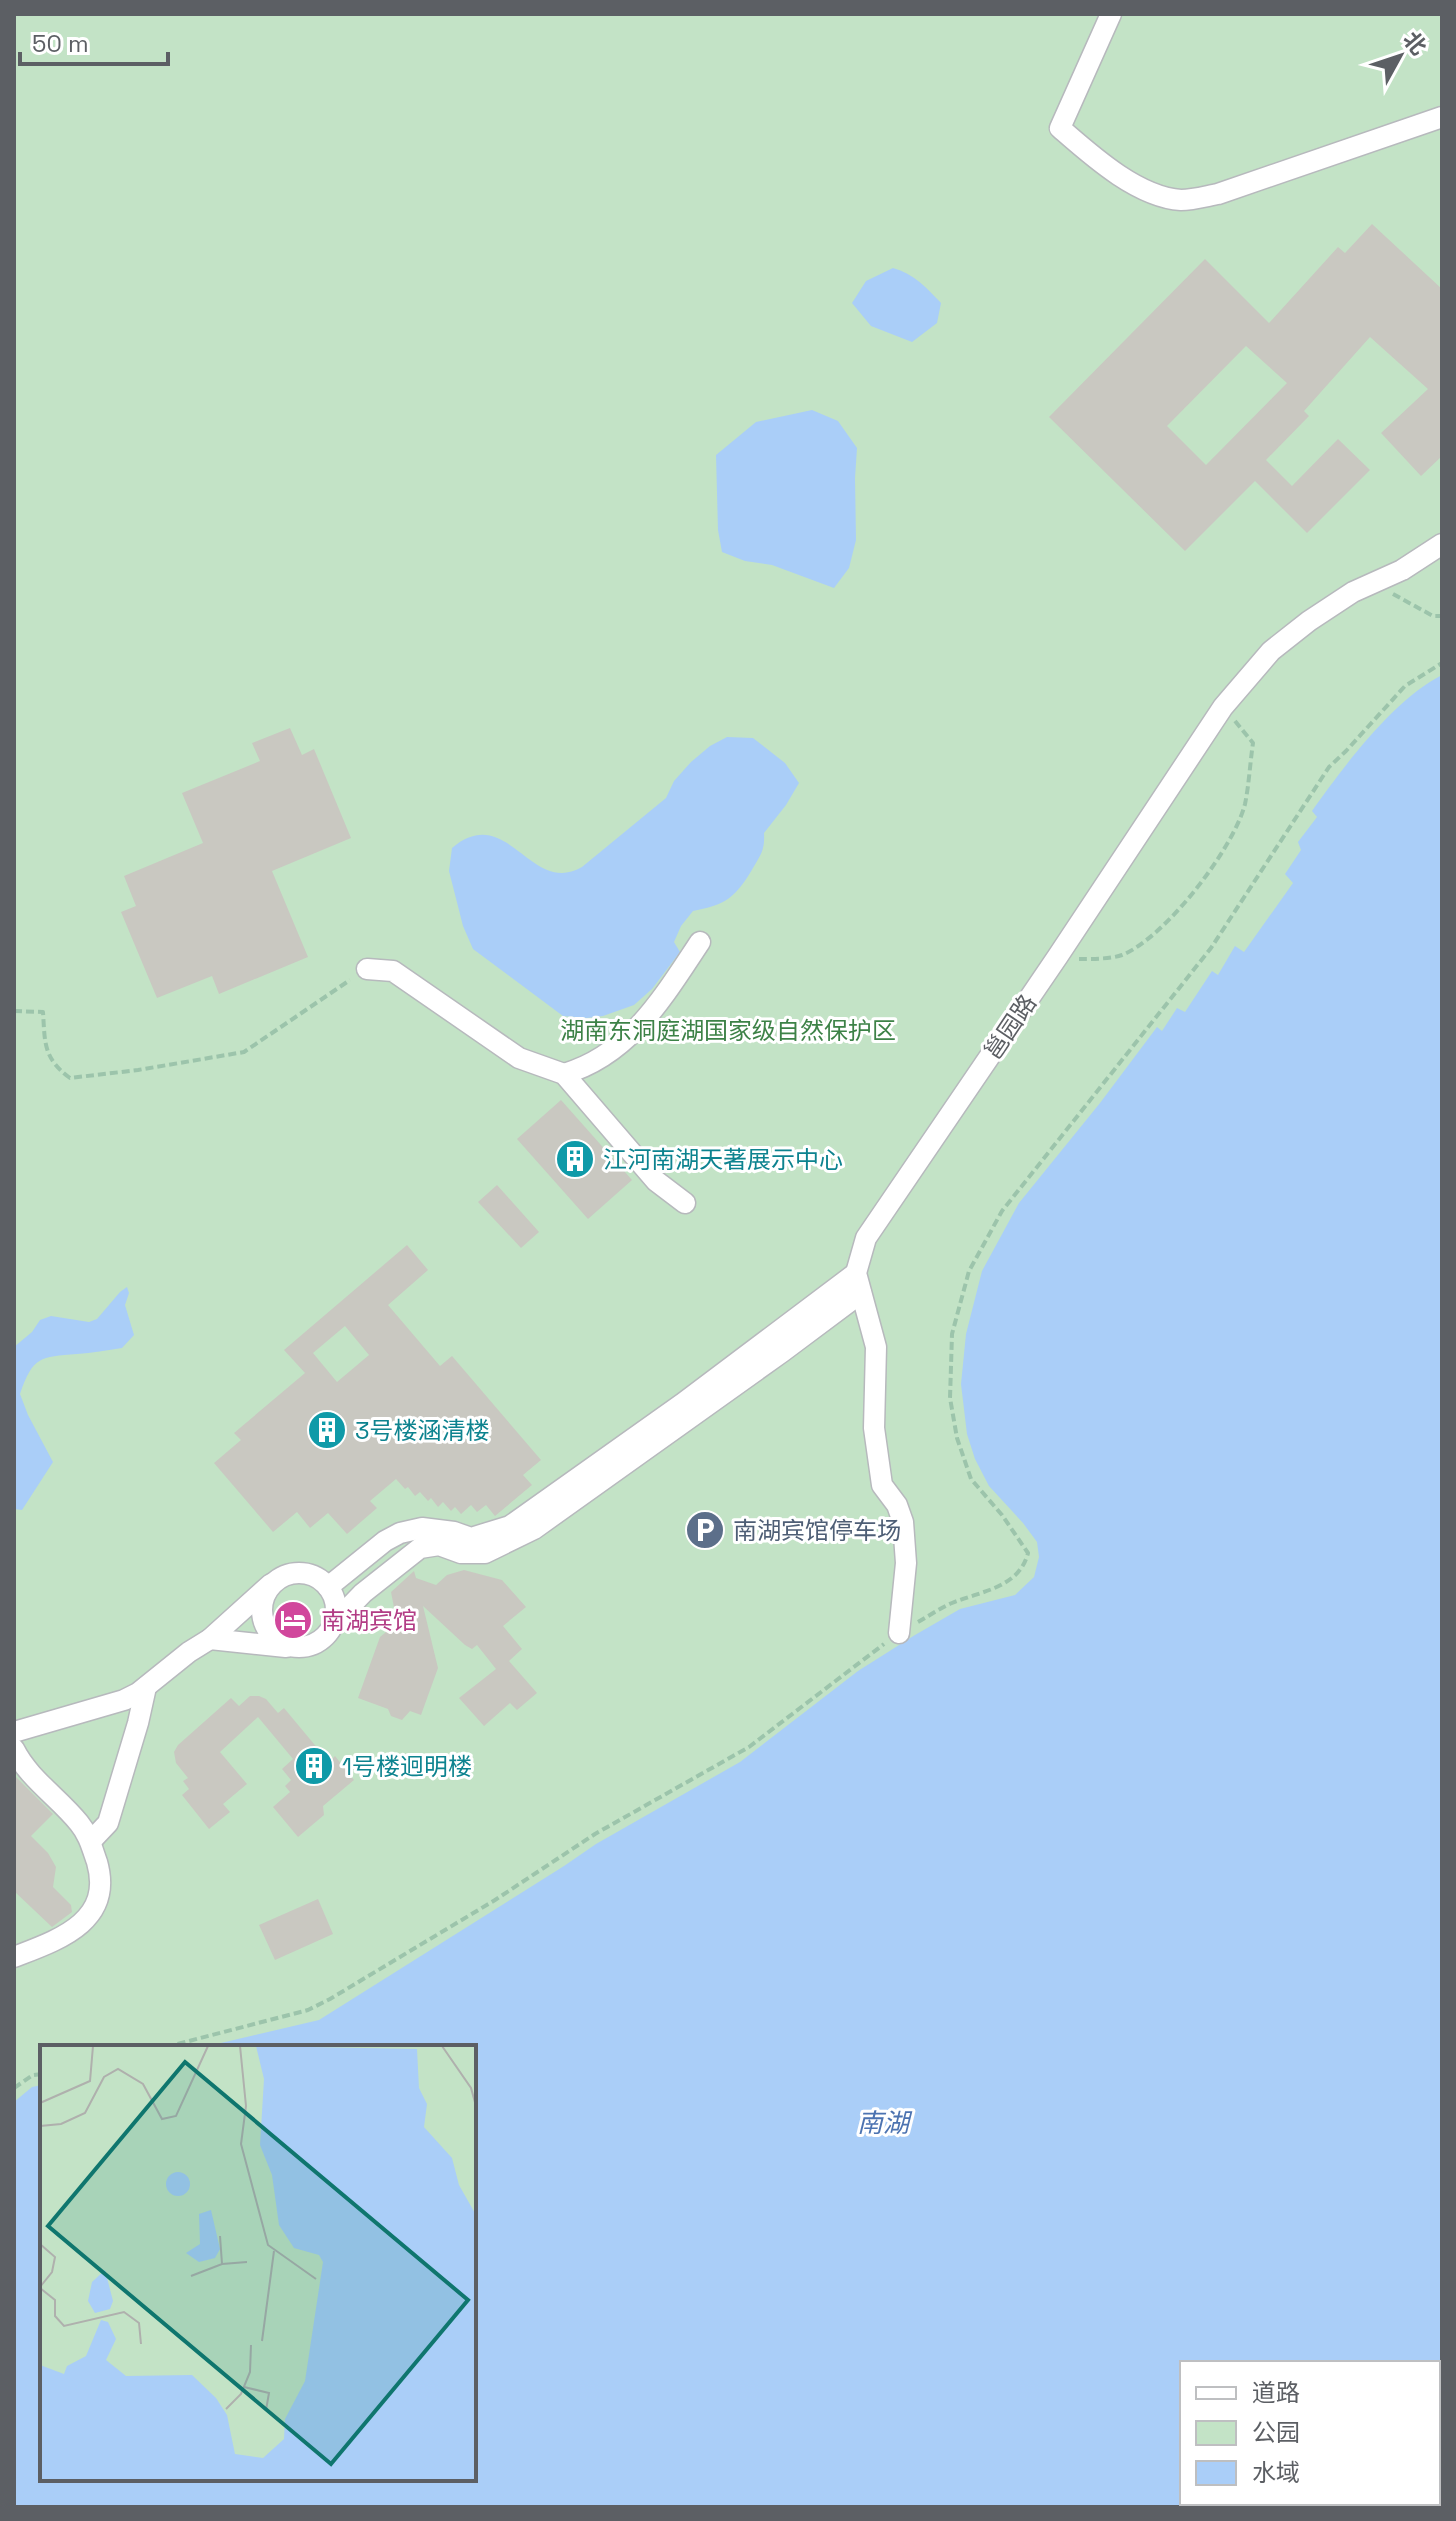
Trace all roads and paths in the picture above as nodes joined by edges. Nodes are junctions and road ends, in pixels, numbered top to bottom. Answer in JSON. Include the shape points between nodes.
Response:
{"nodes":[{"id":1,"x":1111,"y":14,"type":"edge"},
{"id":2,"x":1442,"y":117,"type":"edge"},
{"id":3,"x":1442,"y":544,"type":"edge"},
{"id":4,"x":1373,"y":583,"type":"junction"},
{"id":5,"x":1442,"y":616,"type":"edge"},
{"id":6,"x":1223,"y":707,"type":"junction"},
{"id":7,"x":700,"y":942,"type":"dead end"},
{"id":8,"x":1058,"y":956,"type":"junction"},
{"id":9,"x":367,"y":969,"type":"joint"},
{"id":10,"x":14,"y":1011,"type":"edge"},
{"id":11,"x":564,"y":1074,"type":"junction"},
{"id":12,"x":685,"y":1203,"type":"dead end"},
{"id":13,"x":858,"y":1283,"type":"junction"},
{"id":14,"x":271,"y":1584,"type":"junction"},
{"id":15,"x":328,"y":1587,"type":"junction"},
{"id":16,"x":334,"y":1623,"type":"junction"},
{"id":17,"x":899,"y":1633,"type":"dead end"},
{"id":18,"x":210,"y":1639,"type":"junction"},
{"id":19,"x":298,"y":1648,"type":"junction"},
{"id":20,"x":146,"y":1687,"type":"junction"},
{"id":21,"x":15,"y":1740,"type":"edge"},
{"id":22,"x":91,"y":1841,"type":"junction"},
{"id":23,"x":14,"y":1957,"type":"edge"},
{"id":24,"x":40,"y":2074,"type":"edge"},
{"id":25,"x":14,"y":2088,"type":"edge"}],
"edges":[{"from":1,"to":2,"type":"street","via":[[1060,128],[1140,189],[1181,200],[1218,194]]},
{"from":3,"to":4,"type":"street","name":"邕园路"},
{"from":4,"to":5,"type":"path"},
{"from":4,"to":6,"type":"street","name":"邕园路","via":[[1271,651]]},
{"from":6,"to":8,"type":"street","name":"邕园路"},
{"from":6,"to":8,"type":"path","via":[[1253,743],[1244,806],[1226,847],[1177,913],[1145,941],[1122,955]]},
{"from":7,"to":11,"type":"street","via":[[633,1034],[610,1054]]},
{"from":8,"to":13,"type":"street","name":"邕园路","via":[[866,1238]]},
{"from":9,"to":10,"type":"path","via":[[244,1052],[97,1075],[70,1078],[56,1068],[46,1051],[43,1012]]},
{"from":9,"to":11,"type":"street","via":[[393,971],[519,1058]]},
{"from":11,"to":12,"type":"street","via":[[656,1181]]},
{"from":13,"to":15,"type":"street","via":[[510,1526],[471,1538],[422,1528],[400,1533]]},
{"from":13,"to":16,"type":"street","via":[[782,1352],[534,1529],[485,1553],[461,1553],[439,1545],[420,1548]]},
{"from":13,"to":17,"type":"street","name":"邕园路","via":[[876,1347],[874,1428],[882,1485],[903,1522],[906,1563]]},
{"from":14,"to":15,"type":"street","via":[[306,1573]]},
{"from":14,"to":18,"type":"street"},
{"from":14,"to":19,"type":"street","via":[[264,1595],[262,1621],[276,1640]]},
{"from":15,"to":16,"type":"street","via":[[334,1598]]},
{"from":16,"to":19,"type":"street","via":[[320,1641]]},
{"from":18,"to":19,"type":"street"},
{"from":18,"to":20,"type":"street"},
{"from":20,"to":21,"type":"street"},
{"from":20,"to":22,"type":"street","via":[[108,1823]]},
{"from":21,"to":22,"type":"street","via":[[23,1766]]},
{"from":22,"to":23,"type":"street","via":[[99,1869],[94,1908],[70,1933]]},
{"from":24,"to":25,"type":"path"}]}
